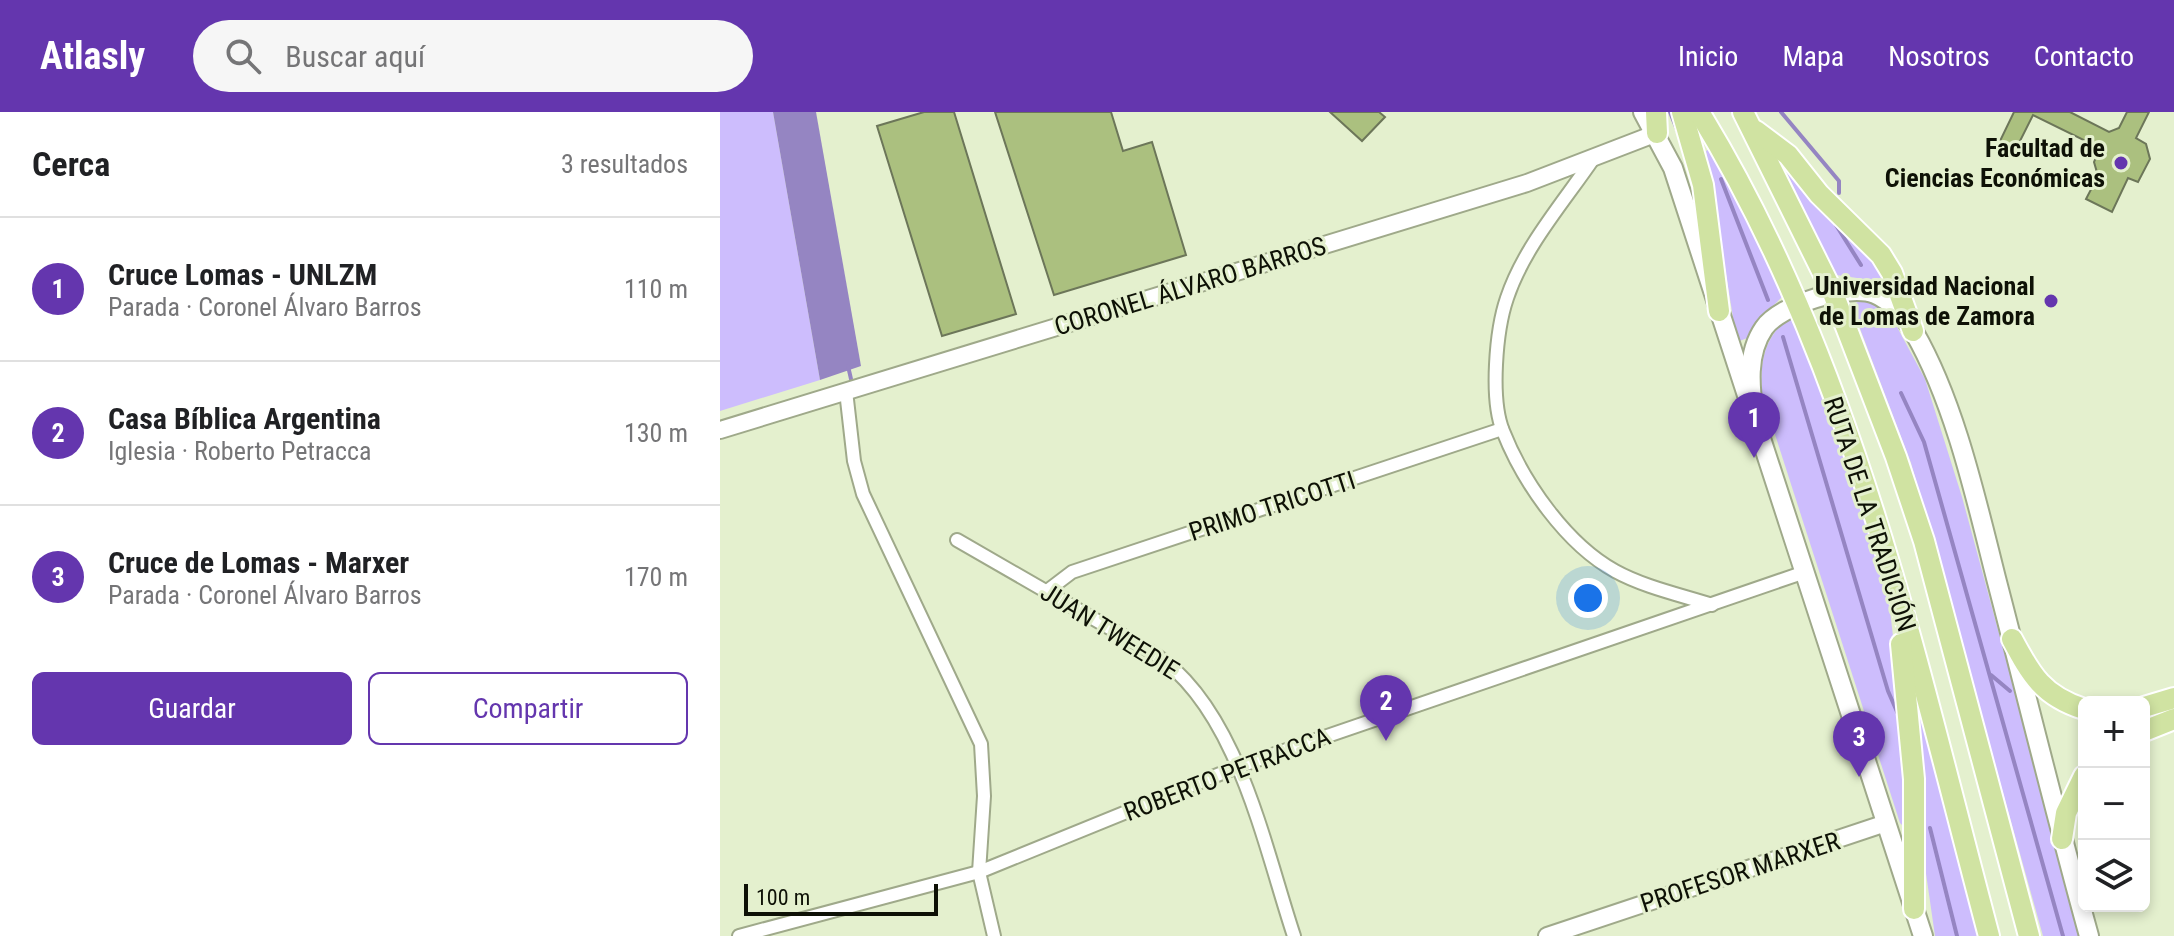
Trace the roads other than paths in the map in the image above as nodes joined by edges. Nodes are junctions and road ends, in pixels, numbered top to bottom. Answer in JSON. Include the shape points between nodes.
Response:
{"nodes":[{"id":1,"x":1643,"y":112,"type":"edge"},
{"id":2,"x":1656,"y":112,"type":"edge"},
{"id":3,"x":1682,"y":112,"type":"edge"},
{"id":4,"x":1699,"y":112,"type":"edge"},
{"id":5,"x":1748,"y":121,"type":"edge"},
{"id":6,"x":1657,"y":133,"type":"junction"},
{"id":7,"x":1593,"y":159,"type":"junction"},
{"id":8,"x":1833,"y":293,"type":"junction"},
{"id":9,"x":1798,"y":306,"type":"junction"},
{"id":10,"x":1719,"y":311,"type":"junction"},
{"id":11,"x":1913,"y":331,"type":"junction"},
{"id":12,"x":846,"y":391,"type":"junction"},
{"id":13,"x":1754,"y":416,"type":"junction"},
{"id":14,"x":1502,"y":429,"type":"junction"},
{"id":15,"x":720,"y":430,"type":"edge"},
{"id":16,"x":957,"y":540,"type":"dead end"},
{"id":17,"x":1805,"y":572,"type":"junction"},
{"id":18,"x":1895,"y":584,"type":"junction"},
{"id":19,"x":1047,"y":591,"type":"junction"},
{"id":20,"x":1713,"y":605,"type":"junction"},
{"id":21,"x":2012,"y":639,"type":"junction"},
{"id":22,"x":2174,"y":698,"type":"edge"},
{"id":23,"x":2150,"y":705,"type":"edge"},
{"id":24,"x":2078,"y":707,"type":"edge"},
{"id":25,"x":2174,"y":719,"type":"edge"},
{"id":26,"x":2150,"y":729,"type":"edge"},
{"id":27,"x":1237,"y":767,"type":"junction"},
{"id":28,"x":2078,"y":788,"type":"edge"},
{"id":29,"x":1886,"y":823,"type":"junction"},
{"id":30,"x":2062,"y":839,"type":"junction"},
{"id":31,"x":979,"y":872,"type":"junction"},
{"id":32,"x":1914,"y":909,"type":"junction"},
{"id":33,"x":739,"y":936,"type":"edge"},
{"id":34,"x":994,"y":936,"type":"edge"},
{"id":35,"x":1294,"y":936,"type":"edge"},
{"id":36,"x":1547,"y":936,"type":"edge"},
{"id":37,"x":1923,"y":936,"type":"edge"},
{"id":38,"x":1989,"y":936,"type":"edge"},
{"id":39,"x":2029,"y":936,"type":"edge"},
{"id":40,"x":2089,"y":936,"type":"edge"}],
"edges":[{"from":1,"to":6,"type":"main road"},
{"from":2,"to":6,"type":"main road"},
{"from":3,"to":10,"type":"main road","via":[[1703,185]]},
{"from":4,"to":9,"type":"main road","name":"RUTA DE LA TRADICIÓN"},
{"from":5,"to":8,"type":"main road","name":"RUTA DE LA TRADICIÓN"},
{"from":5,"to":11,"type":"main road","via":[[1788,155],[1881,255]]},
{"from":6,"to":7,"type":"street","name":"CORONEL ÁLVARO BARROS"},
{"from":6,"to":10,"type":"main road"},
{"from":7,"to":12,"type":"street","name":"CORONEL ÁLVARO BARROS"},
{"from":7,"to":14,"type":"street","via":[[1530,250],[1507,299],[1497,346]]},
{"from":8,"to":9,"type":"main road"},
{"from":8,"to":11,"type":"main road","via":[[1874,293]]},
{"from":8,"to":39,"type":"main road","name":"RUTA DE LA TRADICIÓN","via":[[1924,541]]},
{"from":9,"to":13,"type":"main road","via":[[1763,329],[1750,377]]},
{"from":9,"to":18,"type":"main road","name":"RUTA DE LA TRADICIÓN","via":[[1860,464]]},
{"from":10,"to":13,"type":"main road"},
{"from":11,"to":21,"type":"main road","via":[[1973,488]]},
{"from":12,"to":15,"type":"street","name":"CORONEL ÁLVARO BARROS"},
{"from":12,"to":31,"type":"street","via":[[863,494],[981,744]]},
{"from":13,"to":17,"type":"main road"},
{"from":14,"to":19,"type":"street","name":"PRIMO TRICOTTI","via":[[1072,572]]},
{"from":14,"to":20,"type":"street","via":[[1549,514],[1581,548],[1616,572]]},
{"from":16,"to":19,"type":"street","name":"JUAN TWEEDIE"},
{"from":17,"to":20,"type":"street","name":"ROBERTO PETRACCA"},
{"from":17,"to":29,"type":"main road"},
{"from":18,"to":32,"type":"main road","via":[[1914,779]]},
{"from":18,"to":38,"type":"main road","name":"RUTA DE LA TRADICIÓN"},
{"from":19,"to":27,"type":"street","name":"JUAN TWEEDIE","via":[[1176,668],[1218,726]]},
{"from":20,"to":27,"type":"street","name":"ROBERTO PETRACCA"},
{"from":21,"to":24,"type":"main road","via":[[2033,679]]},
{"from":21,"to":30,"type":"main road"},
{"from":22,"to":23,"type":"main road"},
{"from":25,"to":26,"type":"main road"},
{"from":27,"to":31,"type":"street","name":"ROBERTO PETRACCA"},
{"from":27,"to":35,"type":"street","name":"JUAN TWEEDIE"},
{"from":28,"to":30,"type":"main road","via":[[2066,813]]},
{"from":29,"to":32,"type":"main road"},
{"from":29,"to":36,"type":"street","name":"PROFESOR MARXER"},
{"from":30,"to":40,"type":"main road"},
{"from":31,"to":33,"type":"street","name":"ROBERTO PETRACCA"},
{"from":31,"to":34,"type":"street"},
{"from":32,"to":37,"type":"main road"}]}
